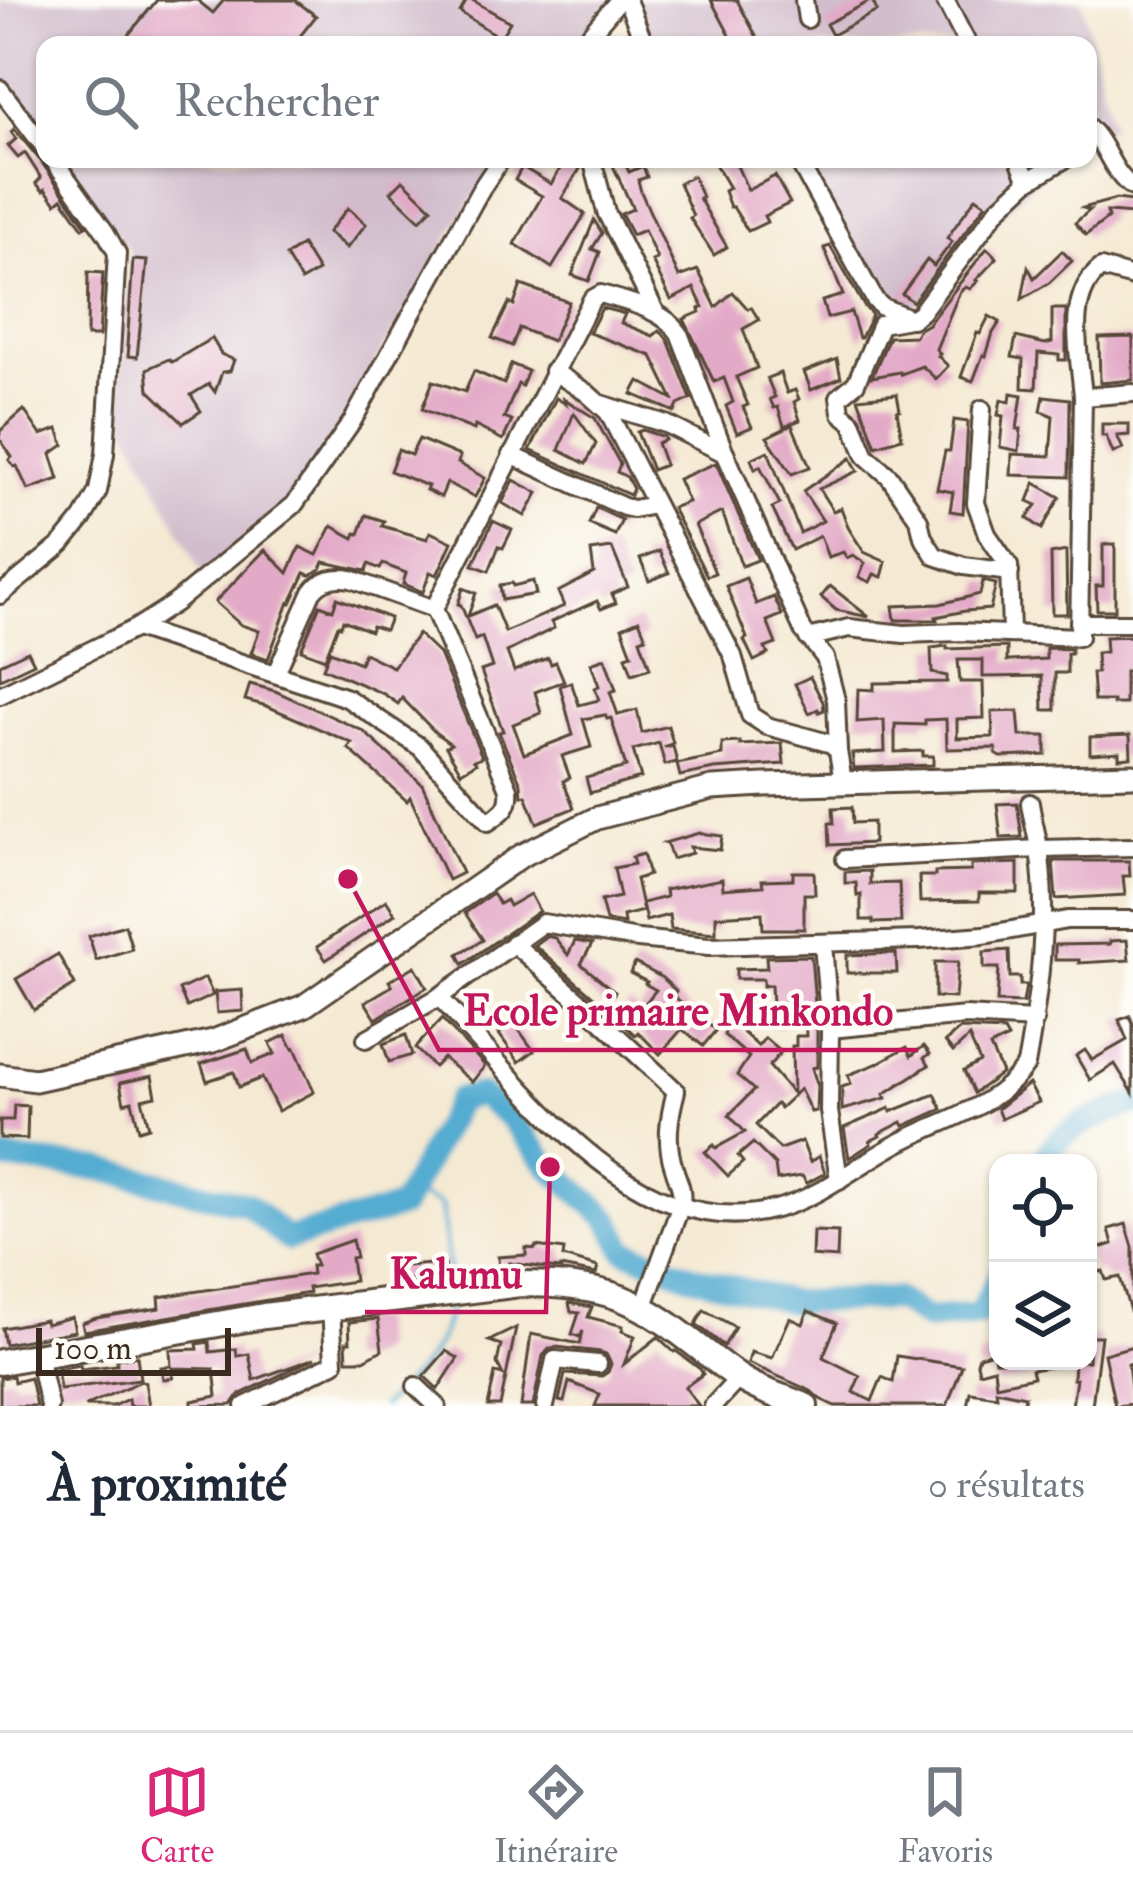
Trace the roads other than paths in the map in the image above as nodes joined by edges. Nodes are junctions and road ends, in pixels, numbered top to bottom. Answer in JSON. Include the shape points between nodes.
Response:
{"nodes":[{"id":1,"x":604,"y":0,"type":"edge"},
{"id":2,"x":622,"y":0,"type":"edge"},
{"id":3,"x":804,"y":0,"type":"edge"},
{"id":4,"x":945,"y":0,"type":"edge"},
{"id":5,"x":807,"y":20,"type":"dead end"},
{"id":6,"x":599,"y":21,"type":"junction"},
{"id":7,"x":588,"y":36,"type":"edge"},
{"id":8,"x":640,"y":36,"type":"edge"},
{"id":9,"x":964,"y":36,"type":"edge"},
{"id":10,"x":0,"y":89,"type":"edge"},
{"id":11,"x":36,"y":136,"type":"edge"},
{"id":12,"x":1097,"y":144,"type":"edge"},
{"id":13,"x":59,"y":168,"type":"edge"},
{"id":14,"x":495,"y":168,"type":"edge"},
{"id":15,"x":594,"y":168,"type":"edge"},
{"id":16,"x":802,"y":168,"type":"edge"},
{"id":17,"x":1023,"y":168,"type":"edge"},
{"id":18,"x":1050,"y":168,"type":"edge"},
{"id":19,"x":1028,"y":181,"type":"junction"},
{"id":20,"x":1133,"y":187,"type":"edge"},
{"id":21,"x":1133,"y":277,"type":"edge"},
{"id":22,"x":657,"y":314,"type":"junction"},
{"id":23,"x":881,"y":316,"type":"junction"},
{"id":24,"x":553,"y":371,"type":"junction"},
{"id":25,"x":1133,"y":393,"type":"edge"},
{"id":26,"x":1082,"y":397,"type":"junction"},
{"id":27,"x":600,"y":404,"type":"junction"},
{"id":28,"x":982,"y":409,"type":"dead end"},
{"id":29,"x":726,"y":454,"type":"junction"},
{"id":30,"x":511,"y":455,"type":"junction"},
{"id":31,"x":655,"y":505,"type":"junction"},
{"id":32,"x":1010,"y":572,"type":"junction"},
{"id":33,"x":0,"y":596,"type":"edge"},
{"id":34,"x":434,"y":609,"type":"junction"},
{"id":35,"x":1133,"y":622,"type":"edge"},
{"id":36,"x":1079,"y":623,"type":"junction"},
{"id":37,"x":136,"y":628,"type":"junction"},
{"id":38,"x":1011,"y":633,"type":"junction"},
{"id":39,"x":808,"y":638,"type":"junction"},
{"id":40,"x":276,"y":673,"type":"junction"},
{"id":41,"x":0,"y":695,"type":"edge"},
{"id":42,"x":838,"y":752,"type":"junction"},
{"id":43,"x":1133,"y":776,"type":"edge"},
{"id":44,"x":843,"y":782,"type":"junction"},
{"id":45,"x":1030,"y":803,"type":"dead end"},
{"id":46,"x":1133,"y":848,"type":"edge"},
{"id":47,"x":1040,"y":849,"type":"junction"},
{"id":48,"x":845,"y":859,"type":"dead end"},
{"id":49,"x":1133,"y":920,"type":"edge"},
{"id":50,"x":1042,"y":923,"type":"junction"},
{"id":51,"x":512,"y":944,"type":"junction"},
{"id":52,"x":823,"y":944,"type":"junction"},
{"id":53,"x":439,"y":997,"type":"junction"},
{"id":54,"x":1035,"y":1020,"type":"junction"},
{"id":55,"x":830,"y":1029,"type":"junction"},
{"id":56,"x":366,"y":1039,"type":"dead end"},
{"id":57,"x":0,"y":1076,"type":"edge"},
{"id":58,"x":839,"y":1180,"type":"junction"},
{"id":59,"x":682,"y":1205,"type":"junction"},
{"id":60,"x":331,"y":1306,"type":"junction"},
{"id":61,"x":644,"y":1308,"type":"junction"},
{"id":62,"x":38,"y":1355,"type":"junction"},
{"id":63,"x":0,"y":1362,"type":"edge"},
{"id":64,"x":598,"y":1364,"type":"dead end"},
{"id":65,"x":739,"y":1378,"type":"junction"},
{"id":66,"x":416,"y":1386,"type":"dead end"},
{"id":67,"x":49,"y":1406,"type":"edge"},
{"id":68,"x":245,"y":1406,"type":"edge"},
{"id":69,"x":437,"y":1406,"type":"edge"},
{"id":70,"x":545,"y":1406,"type":"edge"},
{"id":71,"x":713,"y":1406,"type":"edge"},
{"id":72,"x":805,"y":1406,"type":"edge"}],
"edges":[{"from":1,"to":6,"type":"street"},
{"from":2,"to":6,"type":"street"},
{"from":2,"to":8,"type":"street"},
{"from":3,"to":5,"type":"street"},
{"from":4,"to":9,"type":"street"},
{"from":6,"to":7,"type":"street"},
{"from":10,"to":11,"type":"street"},
{"from":12,"to":20,"type":"street"},
{"from":13,"to":33,"type":"street","via":[[118,264],[105,454],[83,518]]},
{"from":14,"to":37,"type":"street","via":[[303,494],[206,580]]},
{"from":15,"to":22,"type":"street","via":[[606,212]]},
{"from":16,"to":23,"type":"street"},
{"from":17,"to":19,"type":"street"},
{"from":18,"to":19,"type":"street"},
{"from":19,"to":23,"type":"street","via":[[921,312],[912,319]]},
{"from":21,"to":26,"type":"street","via":[[1101,268],[1081,292]]},
{"from":22,"to":24,"type":"street","via":[[596,295]]},
{"from":22,"to":29,"type":"street","via":[[679,333]]},
{"from":23,"to":32,"type":"street","via":[[856,383],[839,397],[841,413],[919,520],[935,556]]},
{"from":24,"to":27,"type":"street"},
{"from":24,"to":30,"type":"street"},
{"from":25,"to":26,"type":"street"},
{"from":26,"to":36,"type":"street"},
{"from":27,"to":29,"type":"street"},
{"from":27,"to":31,"type":"street"},
{"from":28,"to":32,"type":"street","via":[[976,503]]},
{"from":29,"to":39,"type":"street"},
{"from":30,"to":31,"type":"street","via":[[624,506]]},
{"from":30,"to":34,"type":"street"},
{"from":31,"to":42,"type":"street","via":[[733,656],[750,715]]},
{"from":32,"to":38,"type":"street"},
{"from":34,"to":40,"type":"street","via":[[352,579],[323,582]]},
{"from":34,"to":40,"type":"street","via":[[509,789],[507,808],[488,822],[411,739],[337,692]]},
{"from":35,"to":36,"type":"street"},
{"from":36,"to":38,"type":"street","via":[[1079,637]]},
{"from":37,"to":40,"type":"street"},
{"from":37,"to":41,"type":"street"},
{"from":38,"to":39,"type":"street","via":[[849,628]]},
{"from":39,"to":42,"type":"street","via":[[825,658]]},
{"from":42,"to":44,"type":"street"},
{"from":43,"to":44,"type":"main road"},
{"from":44,"to":57,"type":"main road","via":[[712,788],[597,818],[520,856],[304,1006],[213,1041],[35,1080]]},
{"from":45,"to":47,"type":"street"},
{"from":46,"to":47,"type":"street"},
{"from":47,"to":48,"type":"street"},
{"from":47,"to":50,"type":"street"},
{"from":49,"to":50,"type":"street"},
{"from":50,"to":52,"type":"street","via":[[984,935]]},
{"from":50,"to":54,"type":"street"},
{"from":51,"to":52,"type":"street","via":[[543,923],[687,945]]},
{"from":51,"to":53,"type":"street"},
{"from":51,"to":59,"type":"street","via":[[674,1089],[668,1132]]},
{"from":52,"to":55,"type":"street"},
{"from":53,"to":56,"type":"street"},
{"from":53,"to":59,"type":"street","via":[[587,1152]]},
{"from":54,"to":55,"type":"street","via":[[965,1016]]},
{"from":54,"to":58,"type":"street","via":[[1026,1065],[979,1107],[908,1137]]},
{"from":55,"to":58,"type":"street","via":[[830,1131]]},
{"from":58,"to":59,"type":"street","via":[[755,1214]]},
{"from":59,"to":61,"type":"street"},
{"from":60,"to":61,"type":"highway","via":[[520,1284],[616,1295]]},
{"from":60,"to":62,"type":"highway"},
{"from":60,"to":68,"type":"street","via":[[334,1363]]},
{"from":61,"to":65,"type":"highway"},
{"from":62,"to":63,"type":"highway"},
{"from":62,"to":67,"type":"street"},
{"from":64,"to":70,"type":"street","via":[[555,1360]]},
{"from":65,"to":71,"type":"street"},
{"from":65,"to":72,"type":"highway"},
{"from":66,"to":69,"type":"street"}]}
